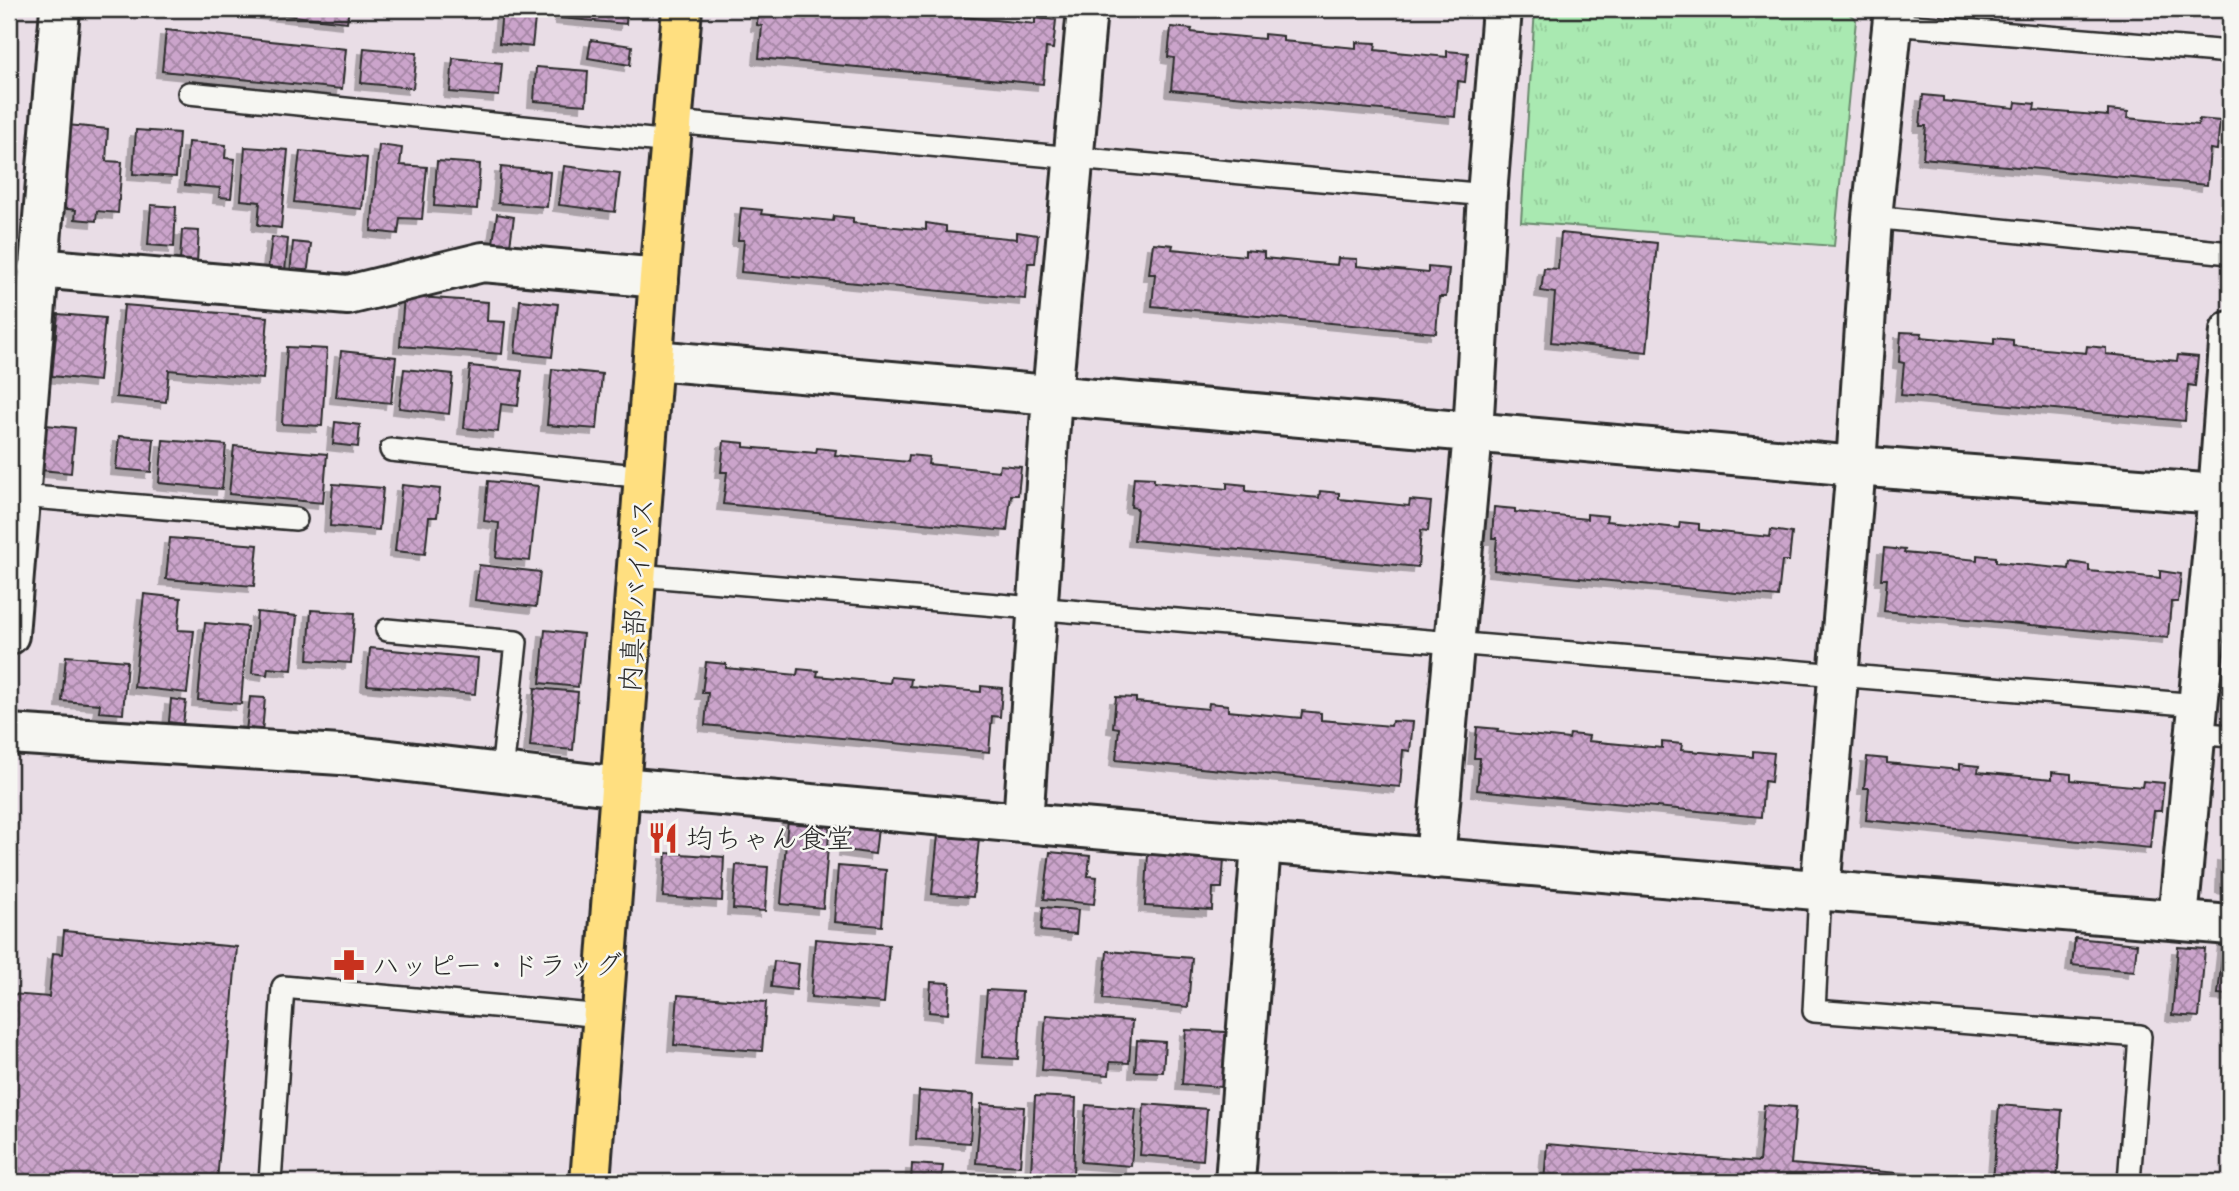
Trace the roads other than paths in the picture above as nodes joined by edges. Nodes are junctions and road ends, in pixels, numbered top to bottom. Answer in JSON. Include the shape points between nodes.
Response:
{"nodes":[{"id":1,"x":60,"y":9,"type":"edge"},
{"id":2,"x":682,"y":9,"type":"edge"},
{"id":3,"x":1087,"y":9,"type":"edge"},
{"id":4,"x":1502,"y":9,"type":"edge"},
{"id":5,"x":1893,"y":16,"type":"edge"},
{"id":6,"x":2230,"y":52,"type":"edge"},
{"id":7,"x":189,"y":93,"type":"dead end"},
{"id":8,"x":672,"y":132,"type":"junction"},
{"id":9,"x":1074,"y":156,"type":"junction"},
{"id":10,"x":1487,"y":195,"type":"junction"},
{"id":11,"x":1872,"y":218,"type":"junction"},
{"id":12,"x":2230,"y":253,"type":"edge"},
{"id":13,"x":38,"y":268,"type":"junction"},
{"id":14,"x":659,"y":278,"type":"junction"},
{"id":15,"x":2230,"y":331,"type":"edge"},
{"id":16,"x":654,"y":360,"type":"junction"},
{"id":17,"x":1052,"y":395,"type":"junction"},
{"id":18,"x":1473,"y":433,"type":"junction"},
{"id":19,"x":391,"y":450,"type":"dead end"},
{"id":20,"x":1856,"y":466,"type":"junction"},
{"id":21,"x":645,"y":477,"type":"junction"},
{"id":22,"x":2224,"y":495,"type":"edge"},
{"id":23,"x":20,"y":496,"type":"junction"},
{"id":24,"x":296,"y":519,"type":"dead end"},
{"id":25,"x":637,"y":575,"type":"junction"},
{"id":26,"x":1038,"y":608,"type":"junction"},
{"id":27,"x":387,"y":630,"type":"dead end"},
{"id":28,"x":9,"y":635,"type":"edge"},
{"id":29,"x":1454,"y":645,"type":"junction"},
{"id":30,"x":1838,"y":675,"type":"junction"},
{"id":31,"x":2208,"y":725,"type":"edge"},
{"id":32,"x":9,"y":734,"type":"edge"},
{"id":33,"x":502,"y":773,"type":"junction"},
{"id":34,"x":621,"y":787,"type":"junction"},
{"id":35,"x":1023,"y":823,"type":"junction"},
{"id":36,"x":1261,"y":845,"type":"junction"},
{"id":37,"x":1435,"y":859,"type":"junction"},
{"id":38,"x":1820,"y":891,"type":"junction"},
{"id":39,"x":2178,"y":920,"type":"junction"},
{"id":40,"x":2230,"y":925,"type":"edge"},
{"id":41,"x":603,"y":1016,"type":"junction"},
{"id":42,"x":270,"y":1182,"type":"edge"},
{"id":43,"x":590,"y":1182,"type":"edge"},
{"id":44,"x":1235,"y":1182,"type":"edge"},
{"id":45,"x":2129,"y":1182,"type":"edge"}],
"edges":[{"from":1,"to":13,"type":"street"},
{"from":2,"to":8,"type":"highway","name":"内真部バイパス"},
{"from":3,"to":9,"type":"street"},
{"from":4,"to":10,"type":"street"},
{"from":5,"to":6,"type":"lane"},
{"from":5,"to":11,"type":"street"},
{"from":7,"to":8,"type":"lane"},
{"from":8,"to":9,"type":"lane"},
{"from":8,"to":14,"type":"highway","name":"内真部バイパス"},
{"from":9,"to":10,"type":"lane"},
{"from":9,"to":17,"type":"street"},
{"from":10,"to":18,"type":"street"},
{"from":11,"to":12,"type":"lane"},
{"from":11,"to":20,"type":"street"},
{"from":13,"to":14,"type":"street","via":[[348,295],[483,262]]},
{"from":13,"to":23,"type":"street"},
{"from":14,"to":16,"type":"highway","name":"内真部バイパス"},
{"from":15,"to":22,"type":"street"},
{"from":16,"to":17,"type":"street"},
{"from":16,"to":21,"type":"highway","name":"内真部バイパス"},
{"from":17,"to":18,"type":"street"},
{"from":17,"to":26,"type":"street"},
{"from":18,"to":20,"type":"street"},
{"from":18,"to":29,"type":"street"},
{"from":19,"to":21,"type":"lane"},
{"from":20,"to":22,"type":"street"},
{"from":20,"to":30,"type":"street"},
{"from":21,"to":25,"type":"highway","name":"内真部バイパス"},
{"from":22,"to":31,"type":"street"},
{"from":23,"to":24,"type":"lane"},
{"from":23,"to":28,"type":"street"},
{"from":25,"to":26,"type":"lane"},
{"from":25,"to":34,"type":"highway","name":"内真部バイパス"},
{"from":26,"to":29,"type":"lane"},
{"from":26,"to":35,"type":"street"},
{"from":27,"to":33,"type":"lane","via":[[516,642]]},
{"from":29,"to":30,"type":"lane"},
{"from":29,"to":37,"type":"street"},
{"from":30,"to":31,"type":"lane"},
{"from":30,"to":38,"type":"street"},
{"from":31,"to":39,"type":"street"},
{"from":32,"to":33,"type":"street","via":[[356,756]]},
{"from":33,"to":34,"type":"street"},
{"from":34,"to":35,"type":"street"},
{"from":34,"to":41,"type":"highway","name":"内真部バイパス"},
{"from":35,"to":36,"type":"street"},
{"from":36,"to":37,"type":"street"},
{"from":36,"to":44,"type":"street"},
{"from":37,"to":38,"type":"street"},
{"from":38,"to":39,"type":"street"},
{"from":38,"to":45,"type":"lane","via":[[1814,1011],[2140,1036]]},
{"from":39,"to":40,"type":"street"},
{"from":41,"to":42,"type":"lane","via":[[283,987]]},
{"from":41,"to":43,"type":"highway","name":"内真部バイパス"}]}
